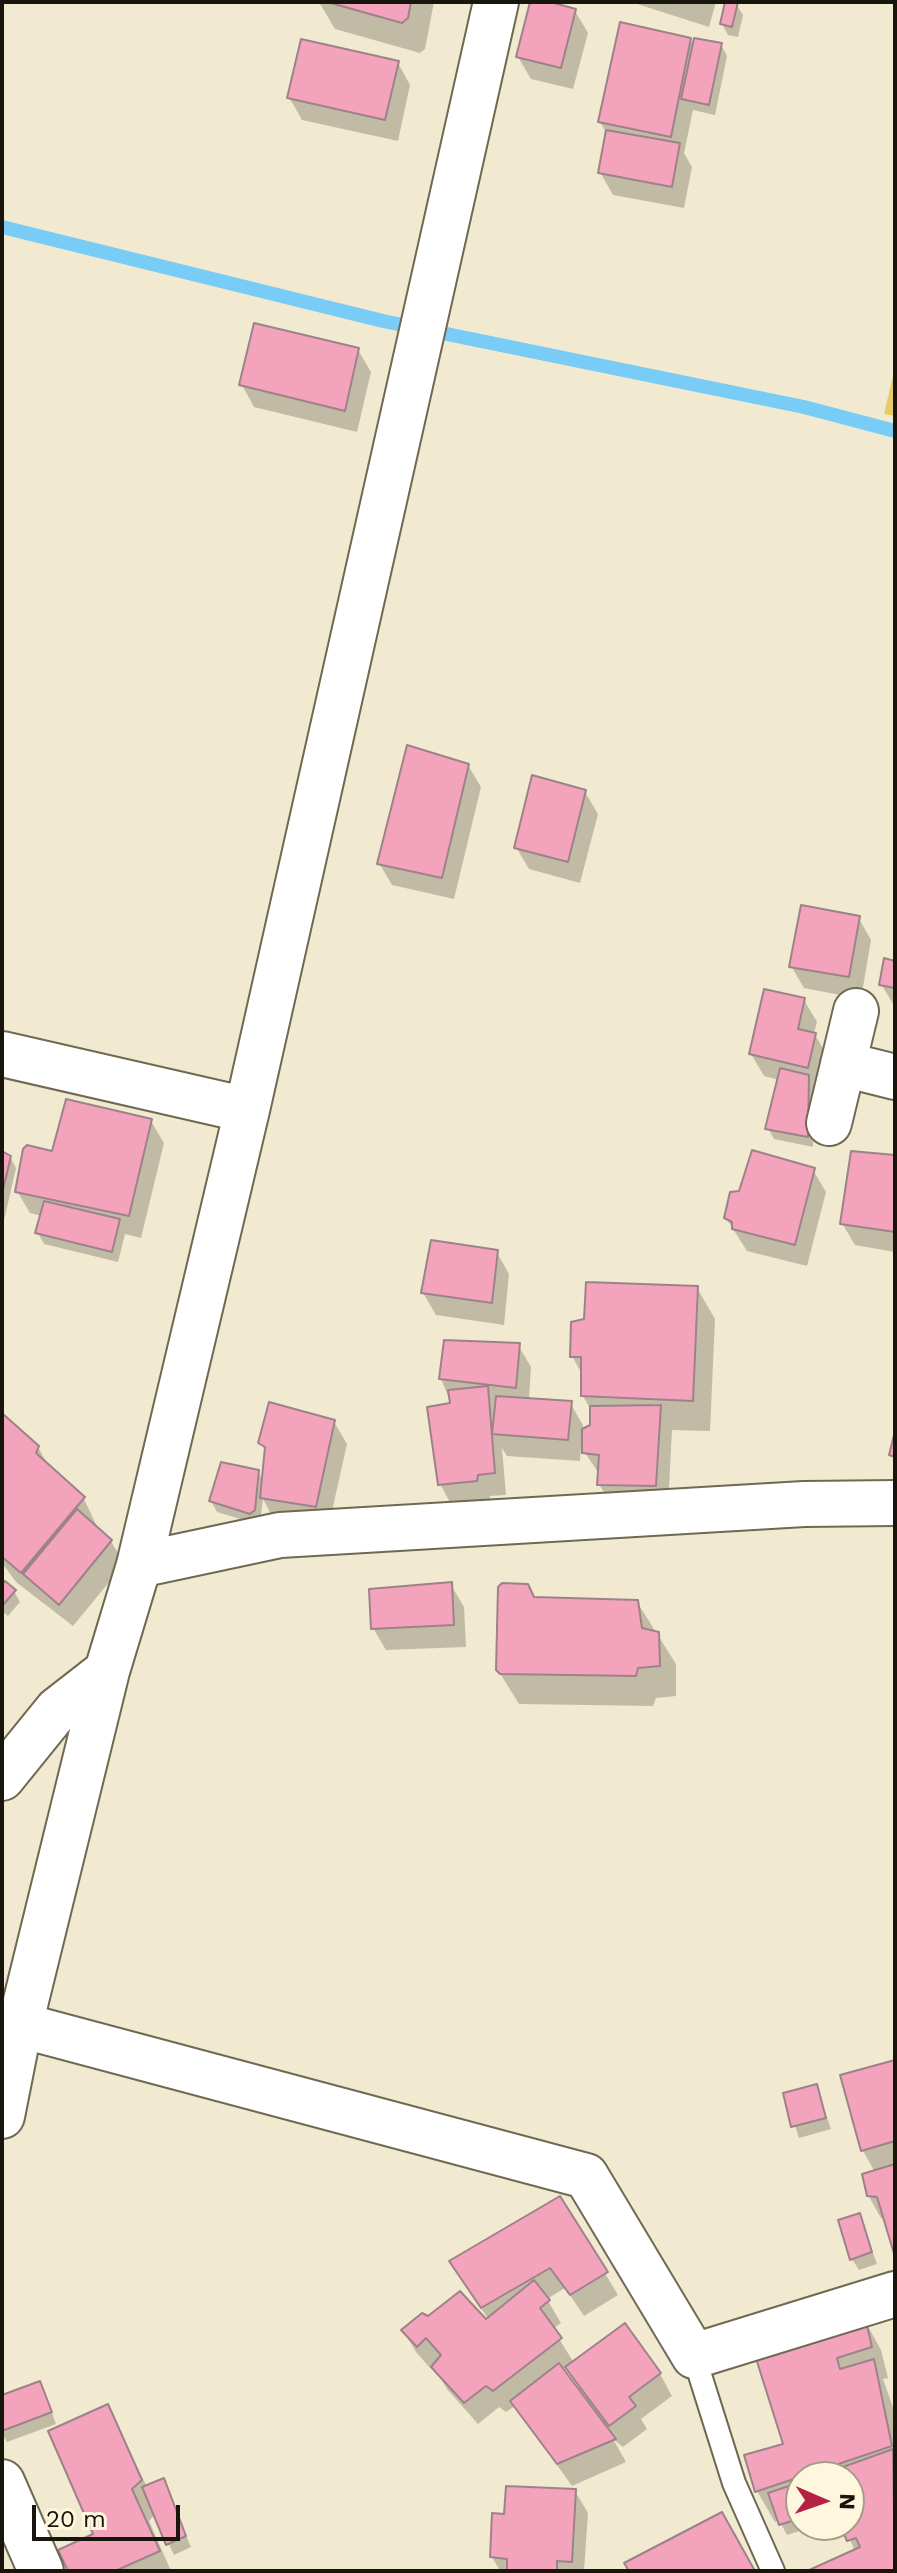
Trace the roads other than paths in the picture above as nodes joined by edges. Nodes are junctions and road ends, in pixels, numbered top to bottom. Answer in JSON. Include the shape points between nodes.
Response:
{"nodes":[{"id":1,"x":496,"y":2,"type":"edge"},
{"id":2,"x":856,"y":1011,"type":"dead end"},
{"id":3,"x":2,"y":1054,"type":"edge"},
{"id":4,"x":843,"y":1064,"type":"junction"},
{"id":5,"x":895,"y":1077,"type":"edge"},
{"id":6,"x":247,"y":1110,"type":"junction"},
{"id":7,"x":829,"y":1123,"type":"dead end"},
{"id":8,"x":895,"y":1503,"type":"edge"},
{"id":9,"x":139,"y":1565,"type":"junction"},
{"id":10,"x":107,"y":1671,"type":"junction"},
{"id":11,"x":2,"y":1778,"type":"edge"},
{"id":12,"x":20,"y":2025,"type":"junction"},
{"id":13,"x":2,"y":2116,"type":"edge"},
{"id":14,"x":895,"y":2294,"type":"edge"},
{"id":15,"x":694,"y":2356,"type":"junction"},
{"id":16,"x":2,"y":2482,"type":"edge"},
{"id":17,"x":41,"y":2571,"type":"edge"},
{"id":18,"x":773,"y":2571,"type":"edge"}],
"edges":[{"from":1,"to":6,"type":"street"},
{"from":2,"to":4,"type":"street"},
{"from":3,"to":6,"type":"street"},
{"from":4,"to":5,"type":"street"},
{"from":4,"to":7,"type":"street"},
{"from":6,"to":9,"type":"street"},
{"from":8,"to":9,"type":"street","via":[[788,1504],[280,1535]]},
{"from":9,"to":10,"type":"street"},
{"from":10,"to":11,"type":"street","via":[[57,1710]]},
{"from":10,"to":12,"type":"street"},
{"from":12,"to":13,"type":"street"},
{"from":12,"to":15,"type":"street","via":[[586,2176]]},
{"from":14,"to":15,"type":"street"},
{"from":15,"to":18,"type":"lane","via":[[734,2483]]},
{"from":16,"to":17,"type":"street"}]}
